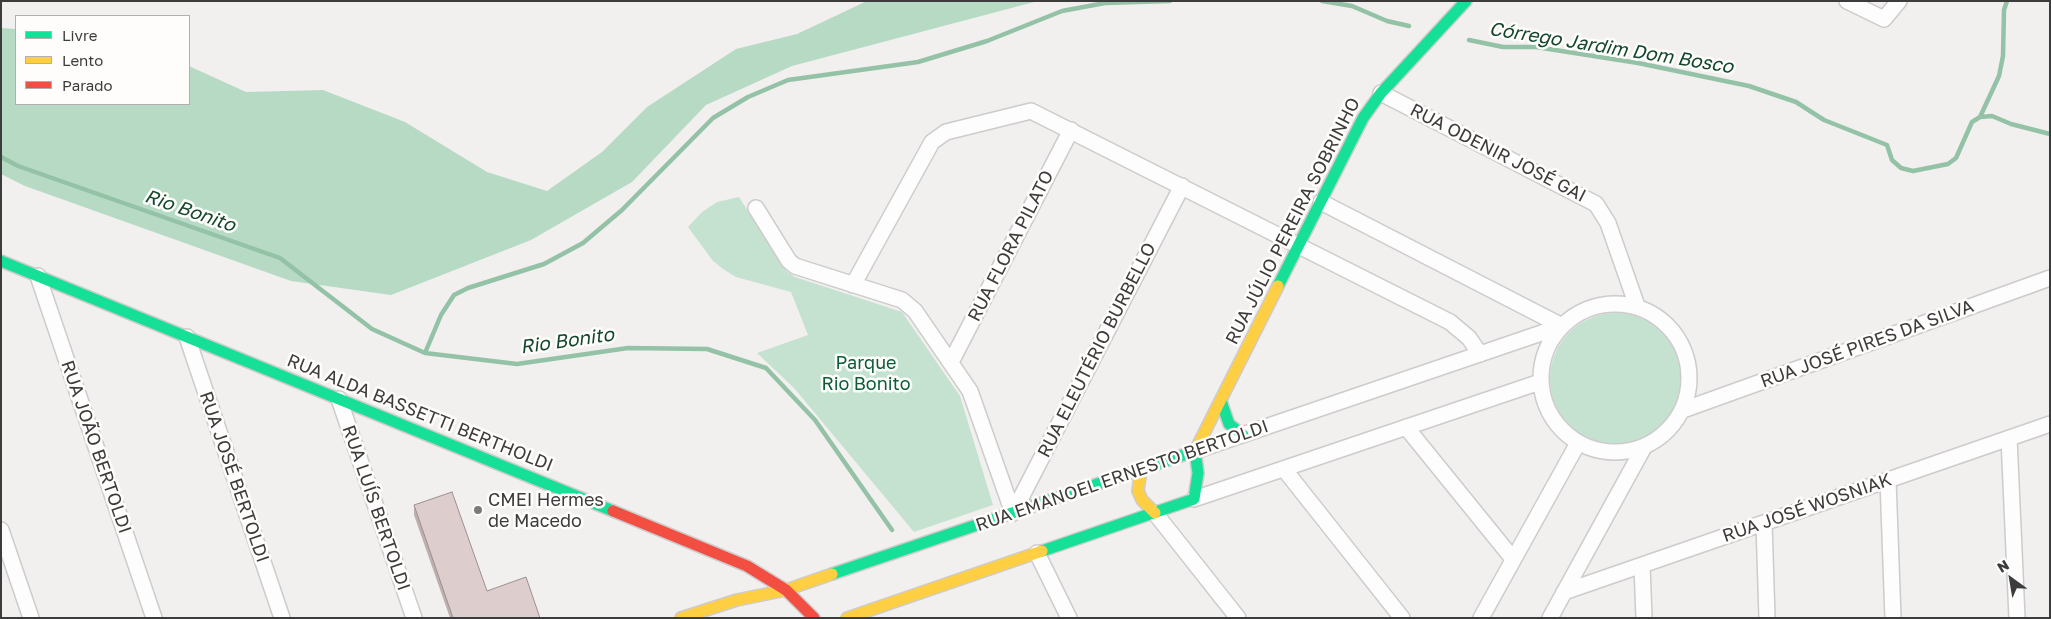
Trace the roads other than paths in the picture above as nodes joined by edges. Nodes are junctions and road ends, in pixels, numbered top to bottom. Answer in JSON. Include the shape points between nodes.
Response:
{"nodes":[{"id":1,"x":1466,"y":1,"type":"edge"},
{"id":2,"x":1847,"y":1,"type":"edge"},
{"id":3,"x":1899,"y":1,"type":"edge"},
{"id":4,"x":1381,"y":93,"type":"junction"},
{"id":5,"x":1071,"y":130,"type":"junction"},
{"id":6,"x":1182,"y":186,"type":"junction"},
{"id":7,"x":1321,"y":202,"type":"junction"},
{"id":8,"x":756,"y":208,"type":"dead end"},
{"id":9,"x":1299,"y":246,"type":"junction"},
{"id":10,"x":1,"y":261,"type":"edge"},
{"id":11,"x":38,"y":276,"type":"junction"},
{"id":12,"x":2050,"y":278,"type":"edge"},
{"id":13,"x":853,"y":285,"type":"junction"},
{"id":14,"x":1637,"y":306,"type":"junction"},
{"id":15,"x":1562,"y":326,"type":"junction"},
{"id":16,"x":187,"y":336,"type":"junction"},
{"id":17,"x":1480,"y":354,"type":"junction"},
{"id":18,"x":951,"y":362,"type":"junction"},
{"id":19,"x":1540,"y":382,"type":"junction"},
{"id":20,"x":338,"y":399,"type":"junction"},
{"id":21,"x":1221,"y":401,"type":"junction"},
{"id":22,"x":1683,"y":410,"type":"junction"},
{"id":23,"x":2050,"y":424,"type":"edge"},
{"id":24,"x":1406,"y":427,"type":"junction"},
{"id":25,"x":1243,"y":435,"type":"junction"},
{"id":26,"x":2009,"y":438,"type":"junction"},
{"id":27,"x":1578,"y":444,"type":"junction"},
{"id":28,"x":1644,"y":447,"type":"junction"},
{"id":29,"x":1195,"y":451,"type":"junction"},
{"id":30,"x":1141,"y":469,"type":"junction"},
{"id":31,"x":1284,"y":469,"type":"junction"},
{"id":32,"x":1888,"y":480,"type":"junction"},
{"id":33,"x":1194,"y":500,"type":"junction"},
{"id":34,"x":1013,"y":513,"type":"junction"},
{"id":35,"x":1155,"y":513,"type":"junction"},
{"id":36,"x":1764,"y":523,"type":"junction"},
{"id":37,"x":1,"y":530,"type":"edge"},
{"id":38,"x":1037,"y":553,"type":"junction"},
{"id":39,"x":1513,"y":559,"type":"junction"},
{"id":40,"x":1642,"y":565,"type":"junction"},
{"id":41,"x":786,"y":590,"type":"junction"},
{"id":42,"x":1564,"y":592,"type":"junction"},
{"id":43,"x":31,"y":618,"type":"edge"},
{"id":44,"x":154,"y":618,"type":"edge"},
{"id":45,"x":282,"y":618,"type":"edge"},
{"id":46,"x":414,"y":618,"type":"edge"},
{"id":47,"x":681,"y":618,"type":"edge"},
{"id":48,"x":814,"y":618,"type":"edge"},
{"id":49,"x":847,"y":618,"type":"edge"},
{"id":50,"x":1069,"y":618,"type":"edge"},
{"id":51,"x":1238,"y":618,"type":"edge"},
{"id":52,"x":1402,"y":618,"type":"edge"},
{"id":53,"x":1481,"y":618,"type":"edge"},
{"id":54,"x":1550,"y":618,"type":"edge"},
{"id":55,"x":1644,"y":618,"type":"edge"},
{"id":56,"x":1767,"y":618,"type":"edge"},
{"id":57,"x":1893,"y":618,"type":"edge"},
{"id":58,"x":2017,"y":618,"type":"edge"}],
"edges":[{"from":1,"to":4,"type":"main road","name":"RUA JÚLIO PEREIRA SOBRINHO"},
{"from":2,"to":3,"type":"street","via":[[1884,19]]},
{"from":4,"to":7,"type":"main road","name":"RUA JÚLIO PEREIRA SOBRINHO","via":[[1363,118]]},
{"from":4,"to":14,"type":"street","name":"RUA ODENIR JOSÉ GAI","via":[[1596,204],[1608,223]]},
{"from":5,"to":6,"type":"street"},
{"from":5,"to":13,"type":"street","via":[[1030,111],[946,132],[932,142]]},
{"from":5,"to":18,"type":"street","name":"RUA FLORA PILATO"},
{"from":6,"to":9,"type":"street"},
{"from":6,"to":34,"type":"street","name":"RUA ELEUTÉRIO BURBELLO"},
{"from":7,"to":9,"type":"main road","name":"RUA JÚLIO PEREIRA SOBRINHO"},
{"from":7,"to":15,"type":"street"},
{"from":8,"to":13,"type":"street","via":[[789,261]]},
{"from":9,"to":17,"type":"street","via":[[1450,322],[1465,334]]},
{"from":9,"to":21,"type":"main road","name":"RUA JÚLIO PEREIRA SOBRINHO"},
{"from":10,"to":11,"type":"main road","name":"RUA ALDA BASSETTI BERTHOLDI"},
{"from":11,"to":16,"type":"main road","name":"RUA ALDA BASSETTI BERTHOLDI"},
{"from":11,"to":44,"type":"street","name":"RUA JOÃO BERTOLDI"},
{"from":12,"to":22,"type":"street","name":"RUA JOSÉ PIRES DA SILVA"},
{"from":13,"to":18,"type":"street","via":[[909,304]]},
{"from":14,"to":15,"type":"street","via":[[1617,303],[1596,306]]},
{"from":14,"to":22,"type":"street","via":[[1656,315],[1672,329],[1684,347],[1690,368]]},
{"from":15,"to":17,"type":"street","name":"RUA EMANOEL ERNESTO BERTOLDI"},
{"from":15,"to":19,"type":"street","via":[[1550,342],[1542,362]]},
{"from":16,"to":20,"type":"main road","name":"RUA ALDA BASSETTI BERTHOLDI"},
{"from":16,"to":45,"type":"street","name":"RUA JOSÉ BERTOLDI"},
{"from":17,"to":25,"type":"street","name":"RUA EMANOEL ERNESTO BERTOLDI"},
{"from":18,"to":34,"type":"street","via":[[974,402]]},
{"from":19,"to":24,"type":"street"},
{"from":19,"to":27,"type":"street","via":[[1545,406],[1558,428]]},
{"from":20,"to":41,"type":"main road","name":"RUA ALDA BASSETTI BERTHOLDI","via":[[747,566]]},
{"from":20,"to":46,"type":"street","name":"RUA LUÍS BERTOLDI"},
{"from":21,"to":25,"type":"main road","via":[[1229,424]]},
{"from":21,"to":29,"type":"main road","name":"RUA JÚLIO PEREIRA SOBRINHO"},
{"from":22,"to":28,"type":"street","via":[[1660,438]]},
{"from":23,"to":26,"type":"street","name":"RUA JOSÉ WOSNIAK"},
{"from":24,"to":31,"type":"street"},
{"from":24,"to":39,"type":"street"},
{"from":25,"to":29,"type":"street","name":"RUA EMANOEL ERNESTO BERTOLDI"},
{"from":26,"to":32,"type":"street","name":"RUA JOSÉ WOSNIAK"},
{"from":26,"to":58,"type":"street"},
{"from":27,"to":28,"type":"street","via":[[1599,452],[1622,453]]},
{"from":27,"to":39,"type":"street"},
{"from":28,"to":42,"type":"street"},
{"from":29,"to":30,"type":"main road","name":"RUA EMANOEL ERNESTO BERTOLDI"},
{"from":29,"to":33,"type":"main road","via":[[1198,473]]},
{"from":30,"to":34,"type":"main road","name":"RUA EMANOEL ERNESTO BERTOLDI"},
{"from":30,"to":35,"type":"main road","via":[[1138,491]]},
{"from":31,"to":33,"type":"street"},
{"from":31,"to":52,"type":"street"},
{"from":32,"to":36,"type":"street","name":"RUA JOSÉ WOSNIAK"},
{"from":32,"to":57,"type":"street"},
{"from":33,"to":35,"type":"main road"},
{"from":34,"to":41,"type":"main road","name":"RUA EMANOEL ERNESTO BERTOLDI"},
{"from":35,"to":38,"type":"main road"},
{"from":35,"to":51,"type":"street"},
{"from":36,"to":40,"type":"street","name":"RUA JOSÉ WOSNIAK"},
{"from":36,"to":56,"type":"street"},
{"from":37,"to":43,"type":"street"},
{"from":38,"to":49,"type":"main road"},
{"from":38,"to":50,"type":"street"},
{"from":39,"to":53,"type":"street"},
{"from":40,"to":42,"type":"street","name":"RUA JOSÉ WOSNIAK"},
{"from":40,"to":55,"type":"street"},
{"from":41,"to":47,"type":"main road","name":"RUA EMANOEL ERNESTO BERTOLDI","via":[[737,600]]},
{"from":41,"to":48,"type":"main road","name":"RUA ALDA BASSETTI BERTHOLDI"},
{"from":42,"to":54,"type":"street"}]}
